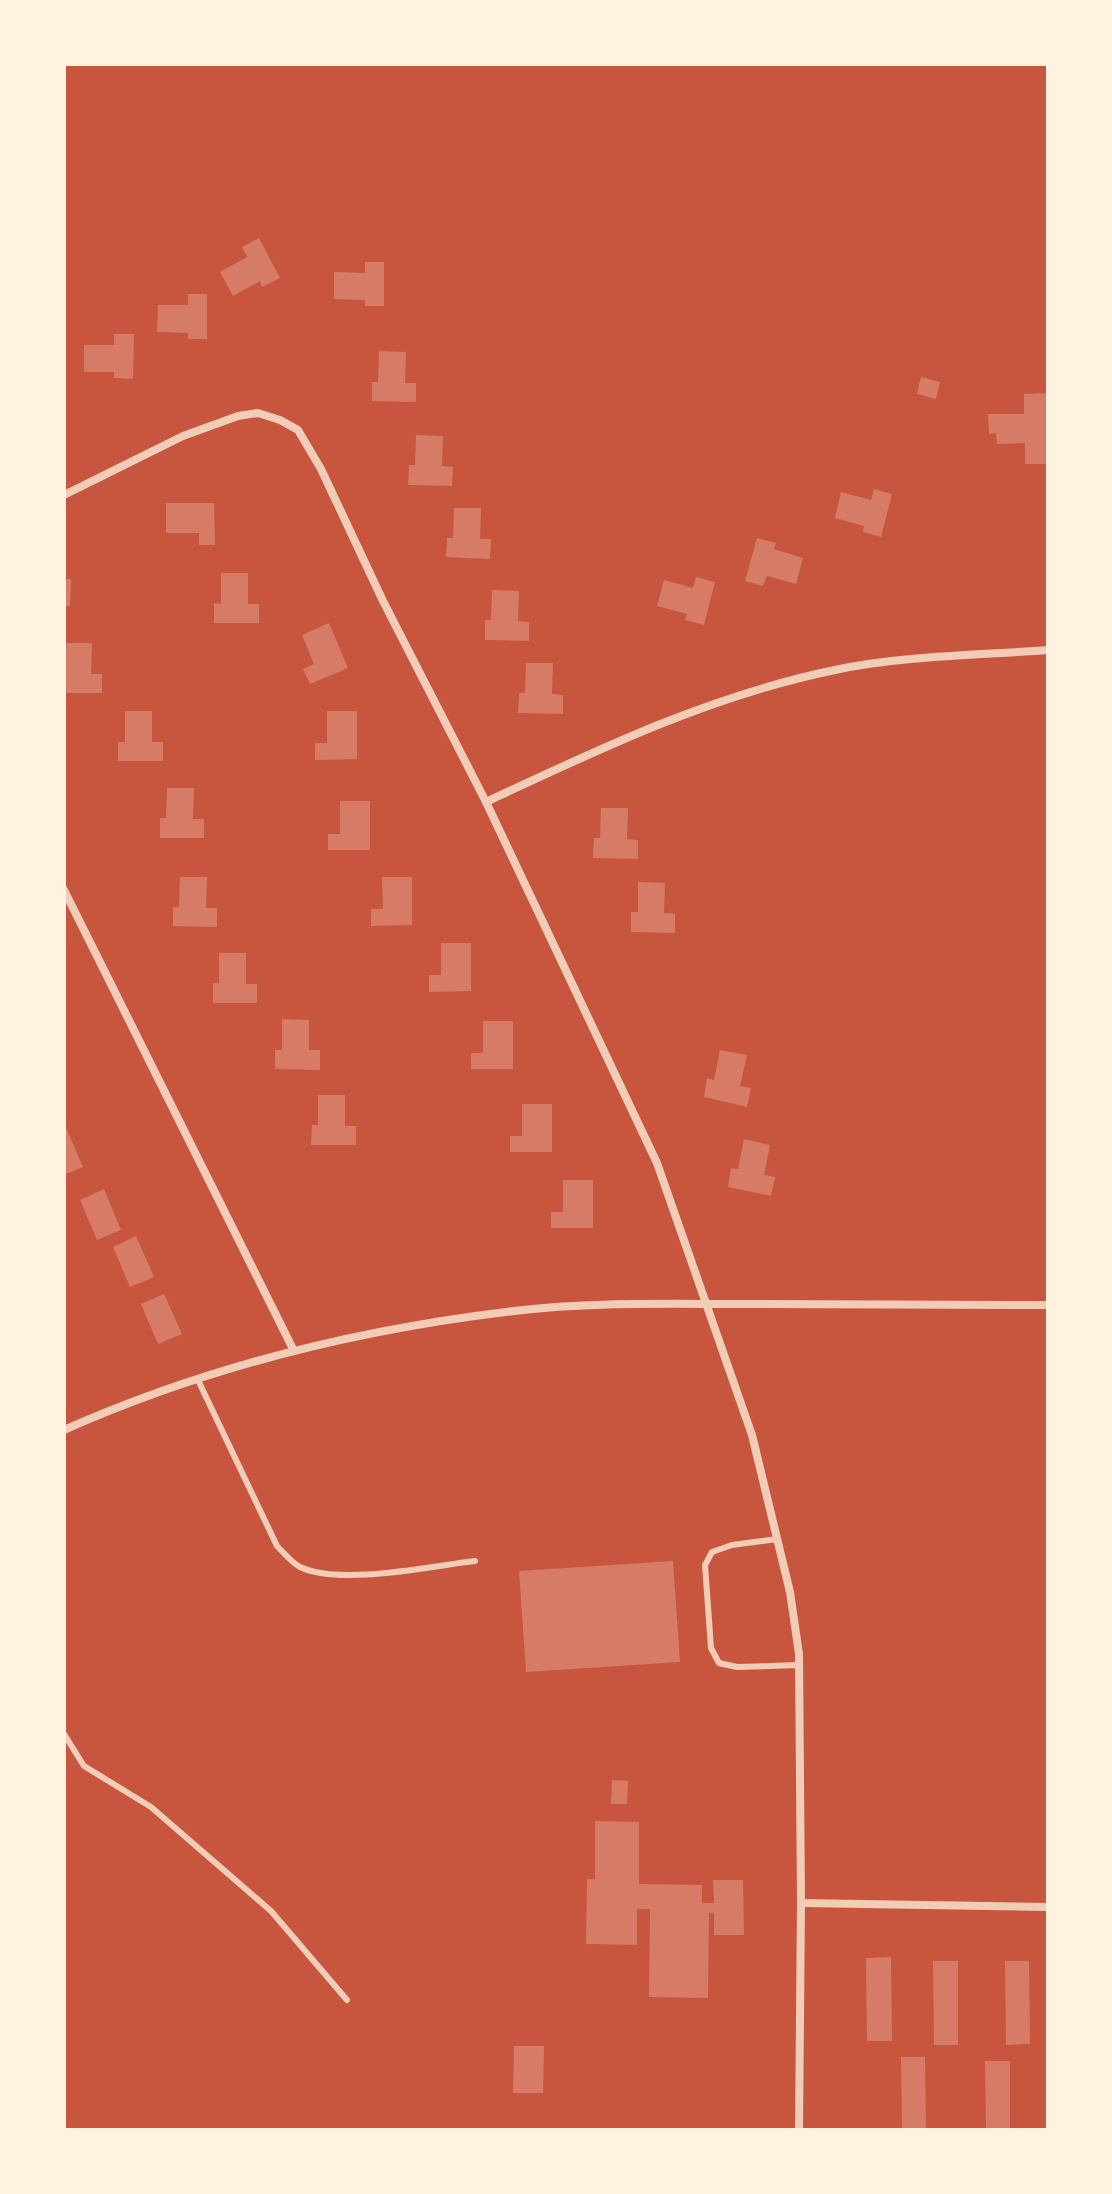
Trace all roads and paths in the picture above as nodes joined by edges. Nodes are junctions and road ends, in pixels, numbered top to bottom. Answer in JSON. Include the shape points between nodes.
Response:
{"nodes":[{"id":1,"x":64,"y":495,"type":"edge"},
{"id":2,"x":1048,"y":650,"type":"edge"},
{"id":3,"x":486,"y":802,"type":"junction"},
{"id":4,"x":64,"y":890,"type":"edge"},
{"id":5,"x":706,"y":1304,"type":"junction"},
{"id":6,"x":1048,"y":1305,"type":"edge"},
{"id":7,"x":294,"y":1351,"type":"junction"},
{"id":8,"x":198,"y":1380,"type":"junction"},
{"id":9,"x":64,"y":1430,"type":"edge"},
{"id":10,"x":778,"y":1539,"type":"junction"},
{"id":11,"x":475,"y":1561,"type":"dead end"},
{"id":12,"x":799,"y":1665,"type":"junction"},
{"id":13,"x":64,"y":1734,"type":"edge"},
{"id":14,"x":801,"y":1903,"type":"junction"},
{"id":15,"x":1048,"y":1907,"type":"edge"},
{"id":16,"x":347,"y":2000,"type":"dead end"},
{"id":17,"x":799,"y":2130,"type":"edge"}],
"edges":[{"from":1,"to":3,"type":"street","via":[[183,436],[238,416],[258,413],[298,430]]},
{"from":2,"to":3,"type":"street","via":[[837,669],[758,688],[613,743]]},
{"from":3,"to":5,"type":"street","via":[[657,1163]]},
{"from":4,"to":7,"type":"street"},
{"from":5,"to":6,"type":"street"},
{"from":5,"to":7,"type":"street","via":[[516,1310]]},
{"from":5,"to":10,"type":"street","via":[[752,1435]]},
{"from":7,"to":8,"type":"street"},
{"from":8,"to":9,"type":"street"},
{"from":8,"to":11,"type":"lane","via":[[277,1546],[297,1566],[351,1575]]},
{"from":10,"to":12,"type":"street"},
{"from":10,"to":12,"type":"lane","via":[[712,1552],[705,1565],[711,1648],[719,1663],[737,1667]]},
{"from":12,"to":14,"type":"street"},
{"from":13,"to":16,"type":"lane","via":[[84,1766],[151,1807],[271,1911]]},
{"from":14,"to":15,"type":"street"},
{"from":14,"to":17,"type":"street"}]}
